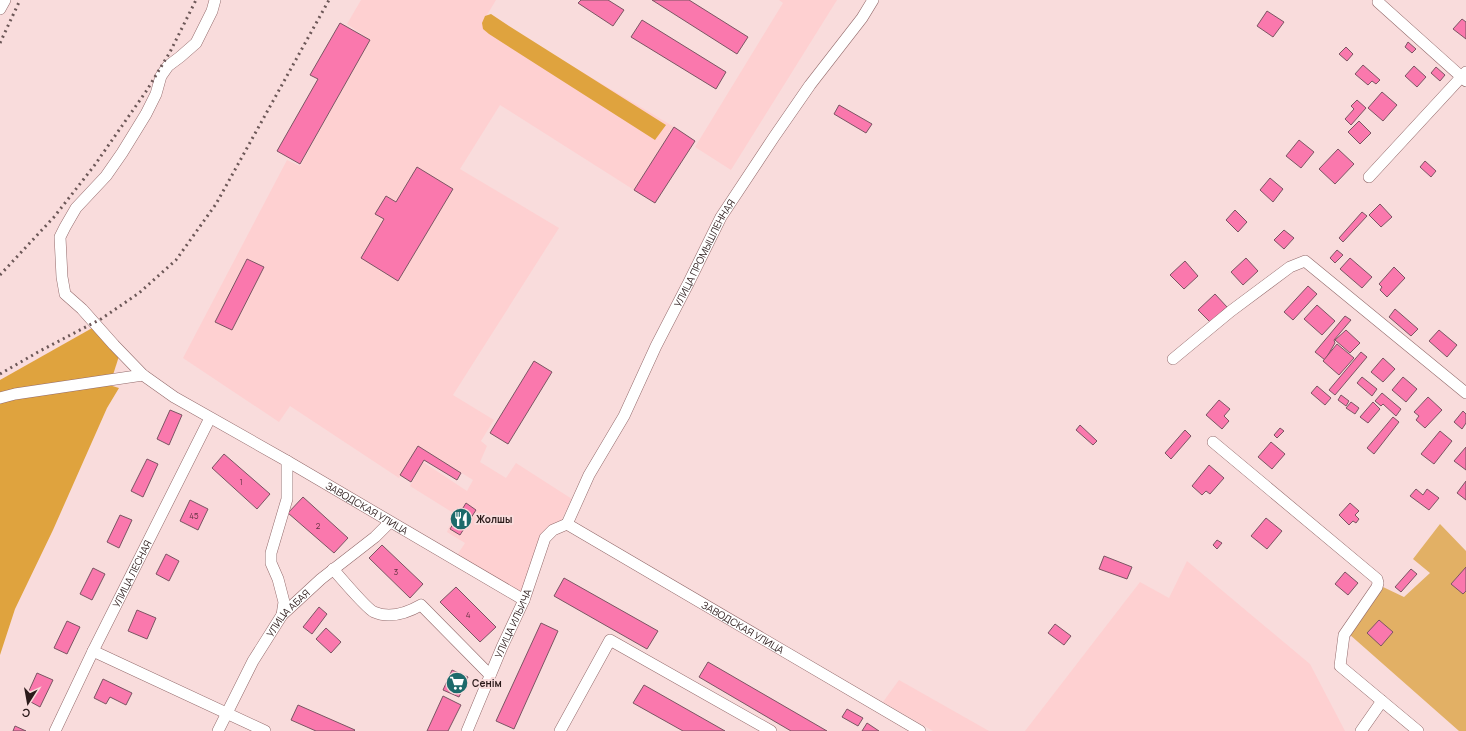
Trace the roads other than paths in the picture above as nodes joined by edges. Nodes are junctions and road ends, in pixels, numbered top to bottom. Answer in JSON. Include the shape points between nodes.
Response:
{"nodes":[{"id":1,"x":5,"y":0,"type":"edge"},
{"id":2,"x":215,"y":0,"type":"edge"},
{"id":3,"x":873,"y":0,"type":"edge"},
{"id":4,"x":1378,"y":2,"type":"dead end"},
{"id":5,"x":0,"y":9,"type":"edge"},
{"id":6,"x":1465,"y":77,"type":"edge"},
{"id":7,"x":1368,"y":177,"type":"dead end"},
{"id":8,"x":1173,"y":359,"type":"dead end"},
{"id":9,"x":143,"y":375,"type":"junction"},
{"id":10,"x":1466,"y":393,"type":"edge"},
{"id":11,"x":0,"y":398,"type":"edge"},
{"id":12,"x":210,"y":418,"type":"junction"},
{"id":13,"x":1213,"y":442,"type":"dead end"},
{"id":14,"x":287,"y":461,"type":"junction"},
{"id":15,"x":390,"y":522,"type":"junction"},
{"id":16,"x":567,"y":524,"type":"junction"},
{"id":17,"x":333,"y":569,"type":"junction"},
{"id":18,"x":524,"y":600,"type":"junction"},
{"id":19,"x":282,"y":615,"type":"junction"},
{"id":20,"x":93,"y":652,"type":"junction"},
{"id":21,"x":490,"y":675,"type":"junction"},
{"id":22,"x":1382,"y":701,"type":"junction"},
{"id":23,"x":227,"y":714,"type":"junction"},
{"id":24,"x":916,"y":730,"type":"edge"},
{"id":25,"x":55,"y":731,"type":"edge"},
{"id":26,"x":218,"y":731,"type":"edge"},
{"id":27,"x":265,"y":731,"type":"edge"},
{"id":28,"x":467,"y":731,"type":"edge"},
{"id":29,"x":560,"y":731,"type":"edge"},
{"id":30,"x":770,"y":731,"type":"edge"},
{"id":31,"x":1361,"y":731,"type":"edge"},
{"id":32,"x":1418,"y":731,"type":"edge"}],
"edges":[{"from":1,"to":5,"type":"street"},
{"from":2,"to":9,"type":"street","name":"ЗАВОДСКАЯ УЛИЦА","via":[[196,43],[168,66],[161,76],[146,114],[122,153],[106,176],[76,208],[60,237],[65,294]]},
{"from":3,"to":16,"type":"street","name":"УЛИЦА ПРОМЫШЛЕННАЯ","via":[[774,137],[721,217],[624,416],[589,475]]},
{"from":4,"to":6,"type":"street"},
{"from":6,"to":7,"type":"street"},
{"from":8,"to":10,"type":"street","via":[[1290,267],[1305,261]]},
{"from":9,"to":11,"type":"street"},
{"from":9,"to":12,"type":"street","name":"ЗАВОДСКАЯ УЛИЦА"},
{"from":12,"to":14,"type":"street","name":"ЗАВОДСКАЯ УЛИЦА"},
{"from":12,"to":20,"type":"street","name":"УЛИЦА ЛЕСНАЯ"},
{"from":13,"to":22,"type":"street","via":[[1377,579],[1377,587],[1344,635],[1340,666]]},
{"from":14,"to":15,"type":"street","name":"ЗАВОДСКАЯ УЛИЦА"},
{"from":14,"to":19,"type":"street","via":[[287,499],[271,553],[271,563],[284,602]]},
{"from":15,"to":17,"type":"street","name":"УЛИЦА АБАЯ","via":[[375,537]]},
{"from":15,"to":18,"type":"street","name":"ЗАВОДСКАЯ УЛИЦА"},
{"from":16,"to":18,"type":"street","name":"УЛИЦА ИЛЬИЧА","via":[[553,530],[545,538]]},
{"from":16,"to":24,"type":"street","name":"ЗАВОДСКАЯ УЛИЦА"},
{"from":17,"to":19,"type":"street","name":"УЛИЦА АБАЯ"},
{"from":17,"to":21,"type":"street","via":[[372,612],[396,614],[409,612],[422,605]]},
{"from":18,"to":21,"type":"street","name":"УЛИЦА ИЛЬИЧА"},
{"from":19,"to":23,"type":"street","name":"УЛИЦА АБАЯ","via":[[253,661]]},
{"from":20,"to":23,"type":"street"},
{"from":20,"to":25,"type":"street","name":"УЛИЦА ЛЕСНАЯ"},
{"from":21,"to":28,"type":"street","name":"УЛИЦА ИЛЬИЧА"},
{"from":22,"to":31,"type":"street"},
{"from":22,"to":32,"type":"street"},
{"from":23,"to":26,"type":"street","name":"УЛИЦА АБАЯ"},
{"from":23,"to":27,"type":"street"},
{"from":29,"to":30,"type":"street","via":[[610,640]]}]}
